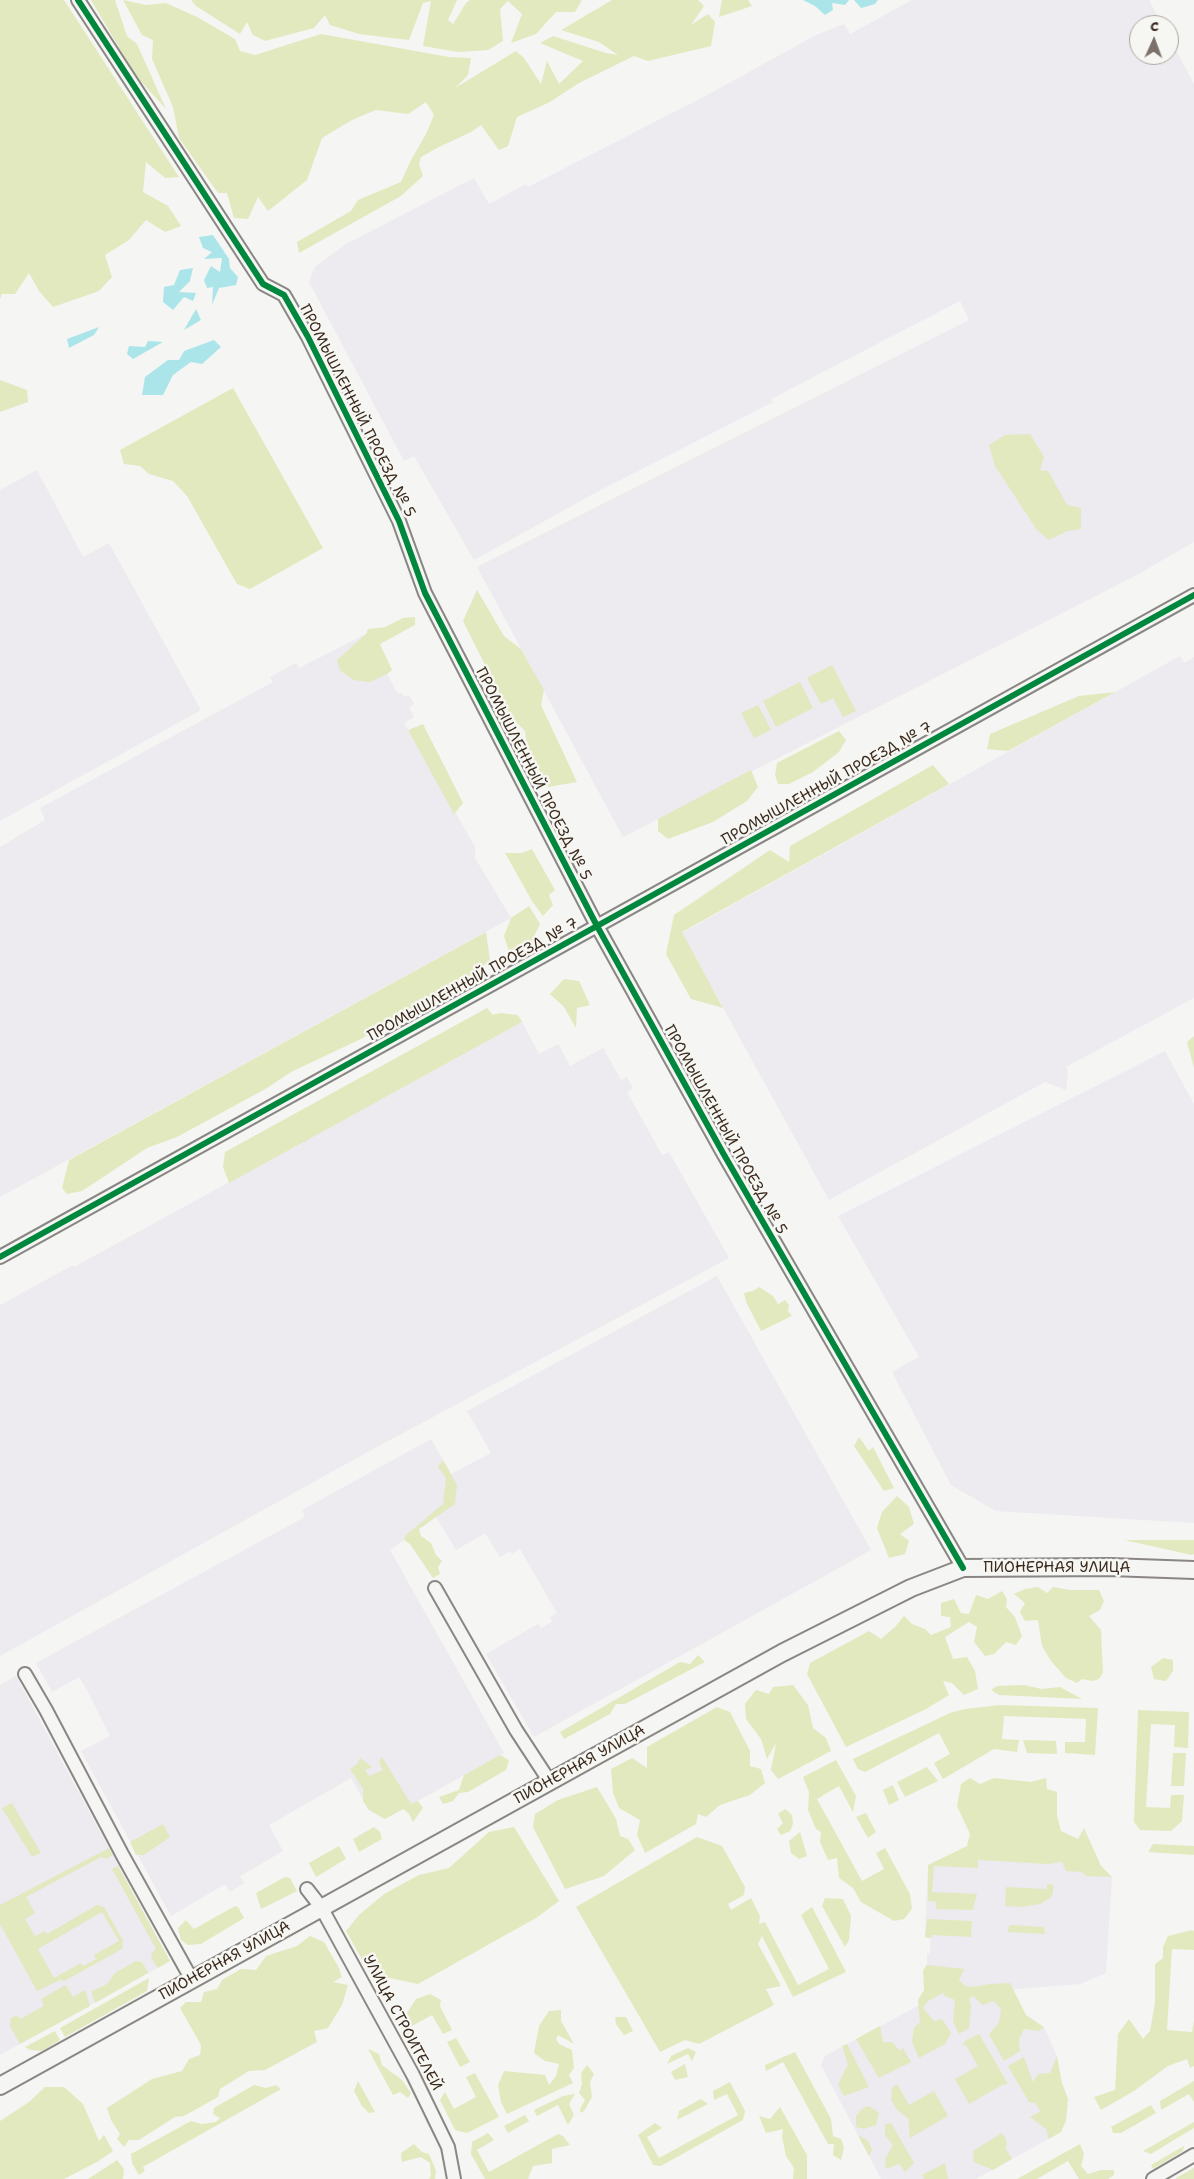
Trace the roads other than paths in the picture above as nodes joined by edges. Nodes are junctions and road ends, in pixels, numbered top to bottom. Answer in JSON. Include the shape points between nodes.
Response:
{"nodes":[{"id":1,"x":78,"y":0,"type":"edge"},
{"id":2,"x":1194,"y":595,"type":"edge"},
{"id":3,"x":597,"y":926,"type":"junction"},
{"id":4,"x":0,"y":1257,"type":"edge"},
{"id":5,"x":963,"y":1568,"type":"junction"},
{"id":6,"x":1194,"y":1570,"type":"edge"},
{"id":7,"x":435,"y":1588,"type":"dead end"},
{"id":8,"x":25,"y":1674,"type":"dead end"},
{"id":9,"x":550,"y":1782,"type":"junction"},
{"id":10,"x":307,"y":1889,"type":"dead end"},
{"id":11,"x":321,"y":1908,"type":"junction"},
{"id":12,"x":192,"y":1980,"type":"junction"},
{"id":13,"x":0,"y":2086,"type":"edge"},
{"id":14,"x":1194,"y":2155,"type":"edge"},
{"id":15,"x":454,"y":2179,"type":"edge"},
{"id":16,"x":1153,"y":2179,"type":"edge"}],
"edges":[{"from":1,"to":3,"type":"street","name":"ПРОМЫШЛЕННЫЙ ПРОЕЗД № 5","via":[[263,284],[284,295],[308,337],[399,521],[425,593]]},
{"from":2,"to":3,"type":"street","name":"ПРОМЫШЛЕННЫЙ ПРОЕЗД № 7"},
{"from":3,"to":4,"type":"street","name":"ПРОМЫШЛЕННЫЙ ПРОЕЗД № 7"},
{"from":3,"to":5,"type":"street","name":"ПРОМЫШЛЕННЫЙ ПРОЕЗД № 5","via":[[723,1153]]},
{"from":5,"to":6,"type":"main road","name":"ПИОНЕРНАЯ УЛИЦА"},
{"from":5,"to":9,"type":"main road","name":"ПИОНЕРНАЯ УЛИЦА","via":[[911,1588],[782,1653]]},
{"from":7,"to":9,"type":"street","via":[[516,1730]]},
{"from":8,"to":12,"type":"street"},
{"from":9,"to":11,"type":"main road","name":"ПИОНЕРНАЯ УЛИЦА"},
{"from":10,"to":11,"type":"street","name":"УЛИЦА СТРОИТЕЛЕЙ"},
{"from":11,"to":12,"type":"main road","name":"ПИОНЕРНАЯ УЛИЦА"},
{"from":11,"to":15,"type":"street","name":"УЛИЦА СТРОИТЕЛЕЙ","via":[[413,2075],[448,2147]]},
{"from":12,"to":13,"type":"main road","name":"ПИОНЕРНАЯ УЛИЦА"},
{"from":14,"to":16,"type":"street"}]}
